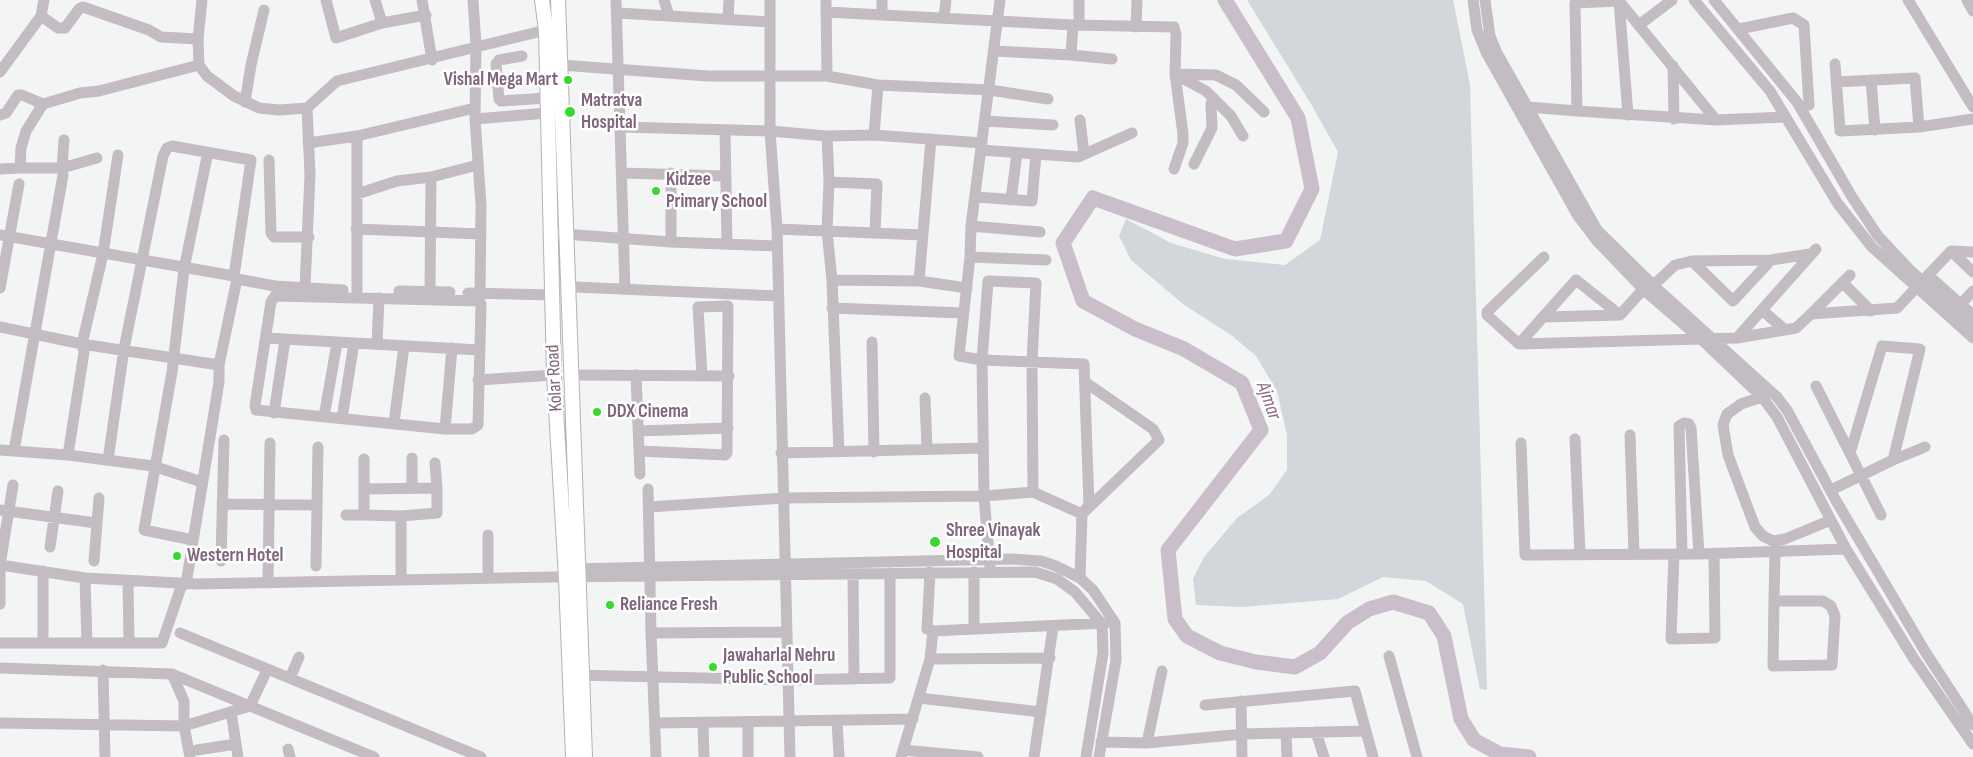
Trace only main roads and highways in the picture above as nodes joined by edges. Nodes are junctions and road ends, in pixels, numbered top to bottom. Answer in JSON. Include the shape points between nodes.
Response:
{"nodes":[{"id":1,"x":542,"y":0,"type":"edge"},
{"id":2,"x":558,"y":0,"type":"edge"},
{"id":3,"x":554,"y":375,"type":"junction"},
{"id":4,"x":572,"y":375,"type":"junction"},
{"id":5,"x":572,"y":573,"type":"junction"},
{"id":6,"x":576,"y":675,"type":"junction"},
{"id":7,"x":573,"y":757,"type":"edge"},
{"id":8,"x":585,"y":757,"type":"edge"}],
"edges":[{"from":1,"to":3,"type":"main road","name":"Kolar Road","via":[[546,30]]},
{"from":2,"to":4,"type":"main road","name":"Kolar Road"},
{"from":3,"to":4,"type":"main road"},
{"from":3,"to":5,"type":"main road","name":"Kolar Road"},
{"from":4,"to":5,"type":"main road","name":"Kolar Road"},
{"from":5,"to":6,"type":"main road","name":"Kolar Road"},
{"from":6,"to":7,"type":"main road","name":"Kolar Road"},
{"from":6,"to":8,"type":"main road","name":"Kolar Road"}]}
